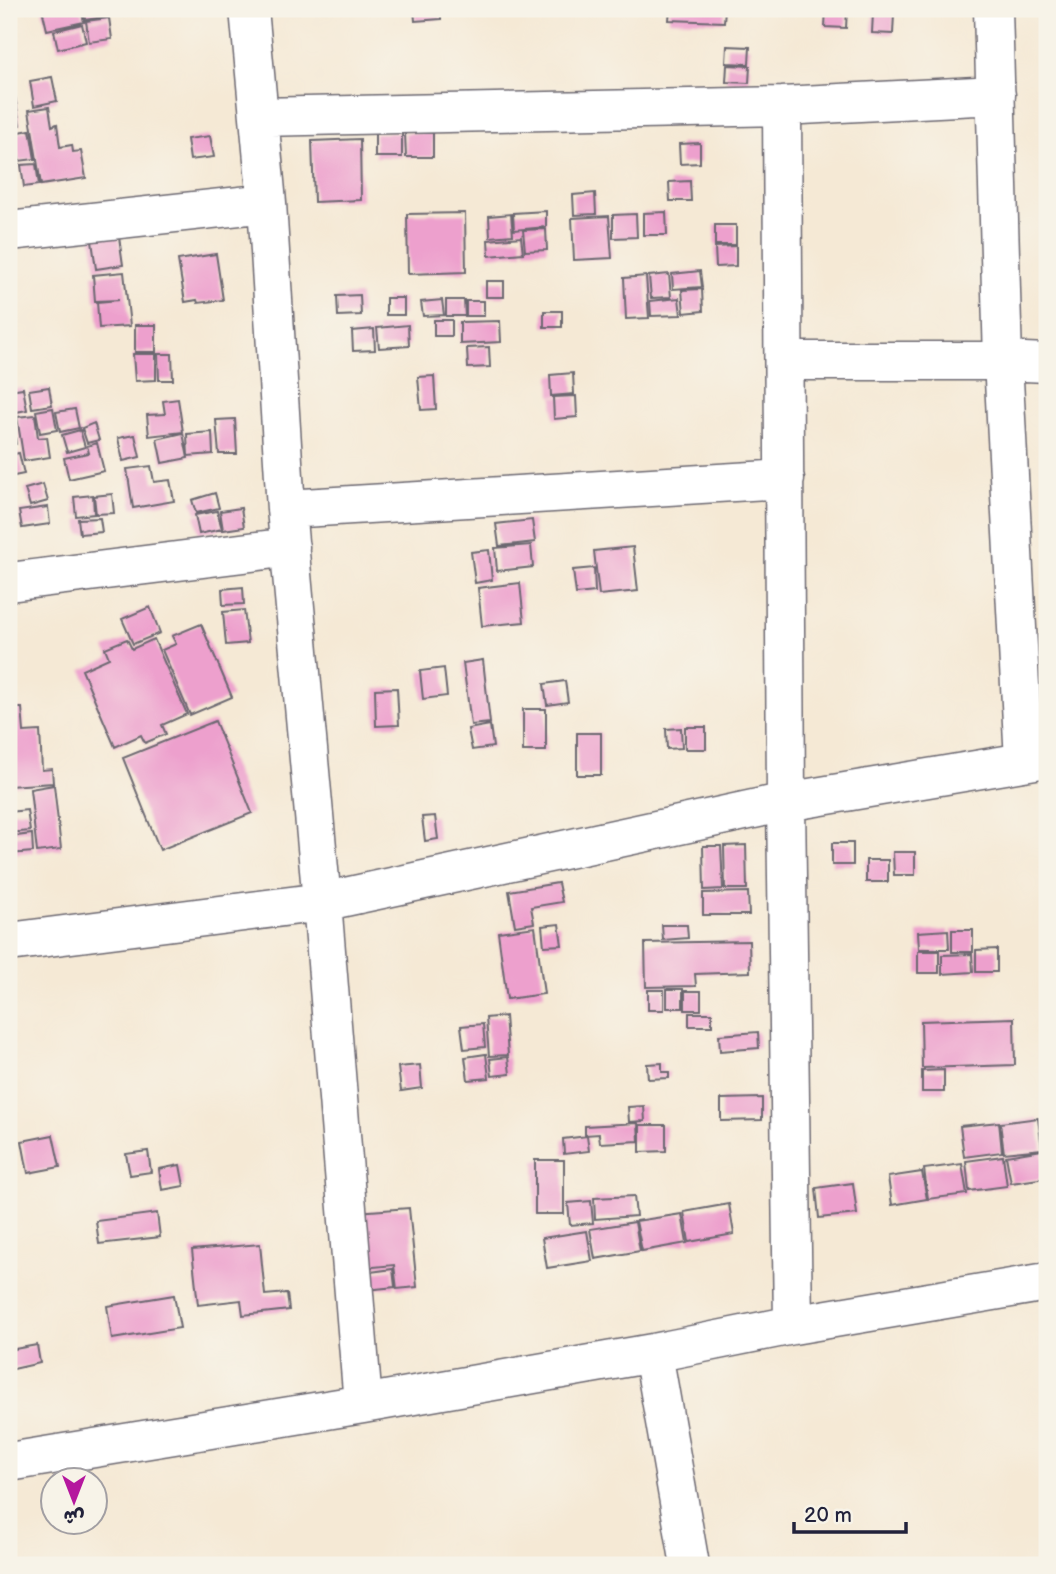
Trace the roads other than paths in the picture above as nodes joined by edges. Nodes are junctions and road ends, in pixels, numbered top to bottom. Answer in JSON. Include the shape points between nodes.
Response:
{"nodes":[{"id":1,"x":249,"y":9,"type":"edge"},
{"id":2,"x":993,"y":9,"type":"edge"},
{"id":3,"x":996,"y":95,"type":"junction"},
{"id":4,"x":782,"y":106,"type":"junction"},
{"id":5,"x":259,"y":117,"type":"junction"},
{"id":6,"x":267,"y":202,"type":"junction"},
{"id":7,"x":9,"y":231,"type":"edge"},
{"id":8,"x":784,"y":361,"type":"junction"},
{"id":9,"x":1003,"y":361,"type":"junction"},
{"id":10,"x":1047,"y":363,"type":"edge"},
{"id":11,"x":785,"y":479,"type":"junction"},
{"id":12,"x":286,"y":509,"type":"junction"},
{"id":13,"x":290,"y":547,"type":"junction"},
{"id":14,"x":9,"y":582,"type":"edge"},
{"id":15,"x":1036,"y":760,"type":"edge"},
{"id":16,"x":786,"y":802,"type":"junction"},
{"id":17,"x":322,"y":902,"type":"junction"},
{"id":18,"x":9,"y":942,"type":"edge"},
{"id":19,"x":1047,"y":1282,"type":"edge"},
{"id":20,"x":793,"y":1325,"type":"junction"},
{"id":21,"x":653,"y":1353,"type":"junction"},
{"id":22,"x":363,"y":1404,"type":"junction"},
{"id":23,"x":9,"y":1462,"type":"edge"},
{"id":24,"x":691,"y":1565,"type":"edge"}],
"edges":[{"from":1,"to":5,"type":"street"},
{"from":2,"to":3,"type":"street"},
{"from":3,"to":4,"type":"street"},
{"from":3,"to":9,"type":"street"},
{"from":4,"to":5,"type":"street"},
{"from":4,"to":8,"type":"street"},
{"from":5,"to":6,"type":"street"},
{"from":6,"to":7,"type":"street"},
{"from":6,"to":12,"type":"street"},
{"from":8,"to":9,"type":"street"},
{"from":8,"to":11,"type":"street"},
{"from":9,"to":10,"type":"street"},
{"from":9,"to":15,"type":"street"},
{"from":11,"to":12,"type":"street"},
{"from":11,"to":16,"type":"street"},
{"from":12,"to":13,"type":"street"},
{"from":13,"to":14,"type":"street"},
{"from":13,"to":17,"type":"street"},
{"from":15,"to":16,"type":"street"},
{"from":16,"to":17,"type":"street"},
{"from":16,"to":20,"type":"street"},
{"from":17,"to":18,"type":"street"},
{"from":17,"to":22,"type":"street"},
{"from":19,"to":20,"type":"street"},
{"from":20,"to":21,"type":"street"},
{"from":21,"to":22,"type":"street"},
{"from":21,"to":24,"type":"street"},
{"from":22,"to":23,"type":"street"}]}
